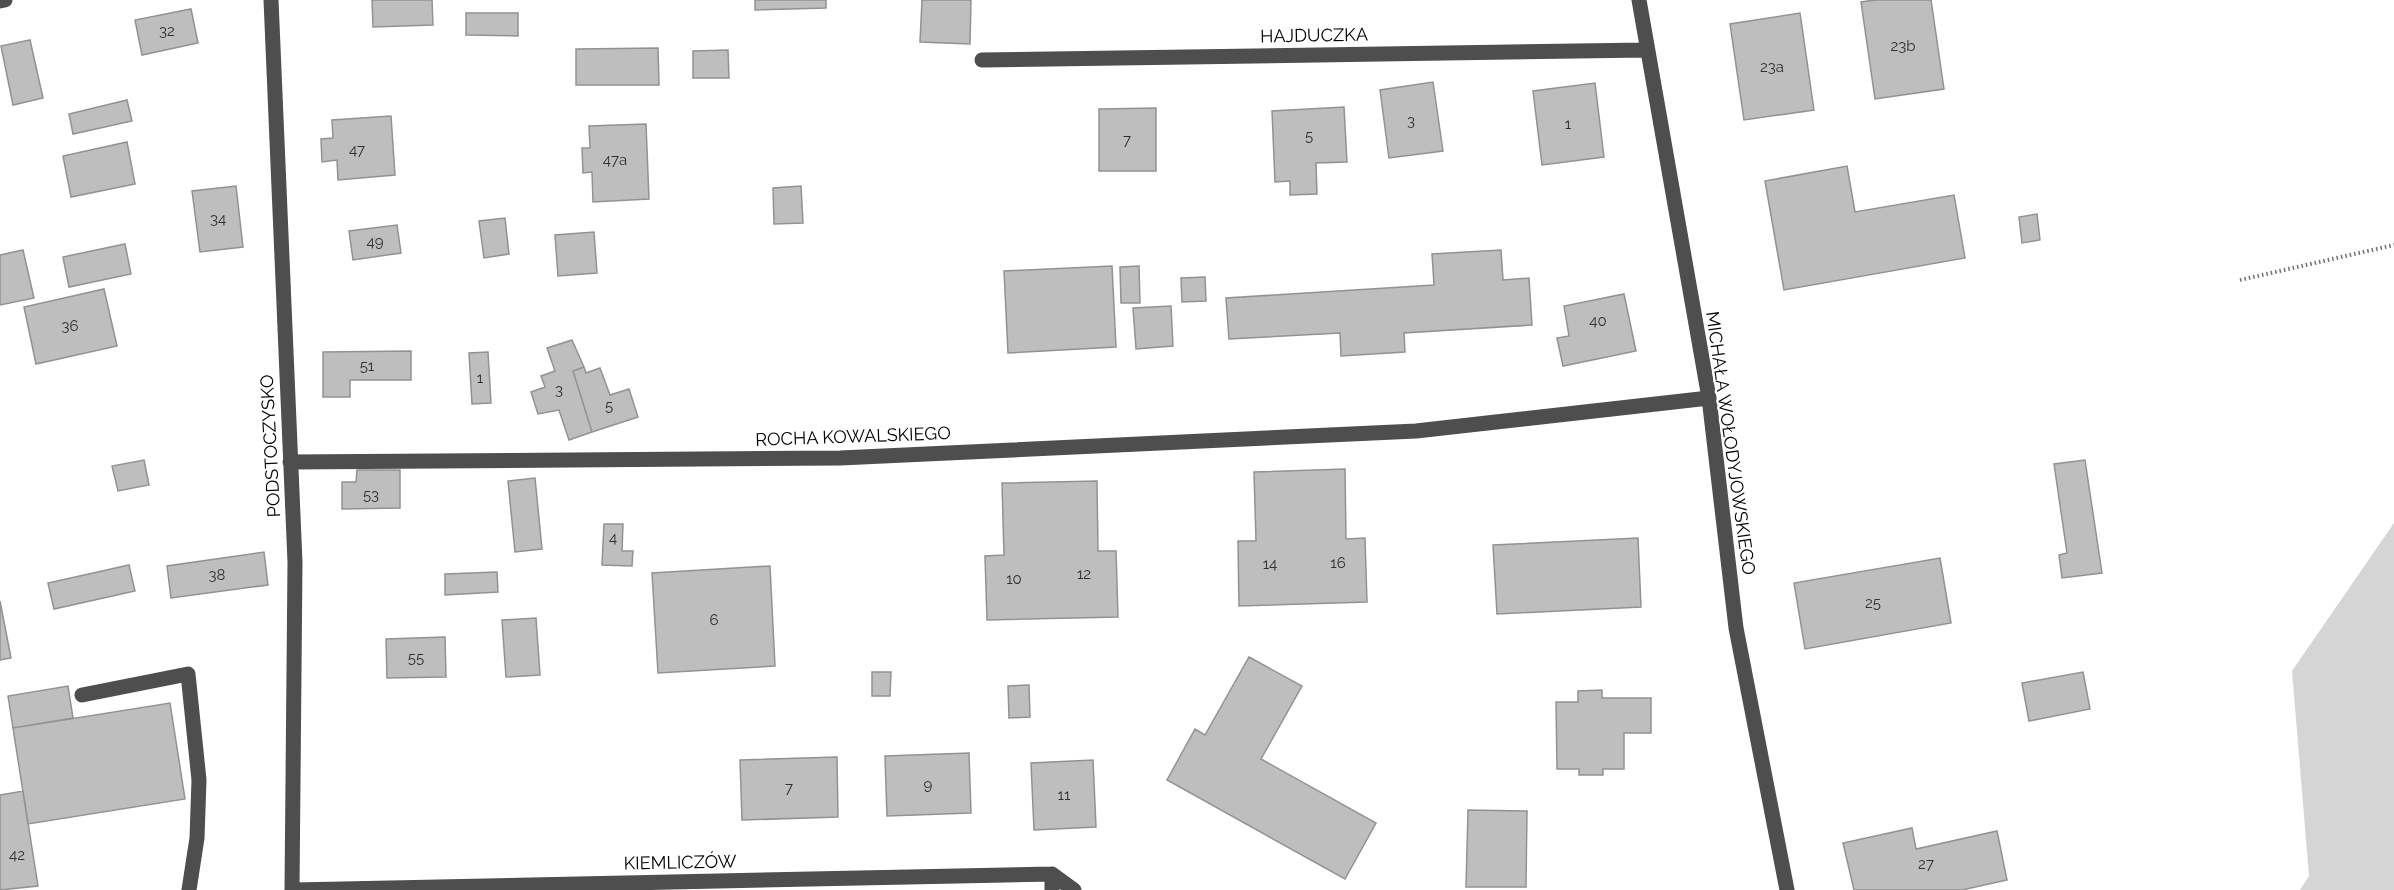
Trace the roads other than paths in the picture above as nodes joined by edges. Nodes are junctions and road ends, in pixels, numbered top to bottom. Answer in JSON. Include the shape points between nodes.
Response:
{"nodes":[{"id":1,"x":5,"y":0,"type":"edge"},
{"id":2,"x":271,"y":0,"type":"edge"},
{"id":3,"x":1639,"y":0,"type":"edge"},
{"id":4,"x":0,"y":1,"type":"edge"},
{"id":5,"x":1646,"y":50,"type":"junction"},
{"id":6,"x":982,"y":60,"type":"dead end"},
{"id":7,"x":1709,"y":398,"type":"junction"},
{"id":8,"x":290,"y":462,"type":"junction"},
{"id":9,"x":82,"y":695,"type":"dead end"},
{"id":10,"x":1052,"y":874,"type":"junction"},
{"id":11,"x":189,"y":890,"type":"edge"},
{"id":12,"x":293,"y":890,"type":"edge"},
{"id":13,"x":1052,"y":890,"type":"edge"},
{"id":14,"x":1074,"y":890,"type":"edge"},
{"id":15,"x":1787,"y":890,"type":"edge"}],
"edges":[{"from":1,"to":4,"type":"street"},
{"from":2,"to":8,"type":"street","name":"PODSTOCZYSKO"},
{"from":3,"to":5,"type":"street","name":"MICHAŁA WOŁODYJOWSKIEGO"},
{"from":5,"to":6,"type":"street","name":"HAJDUCZKA"},
{"from":5,"to":7,"type":"street","name":"MICHAŁA WOŁODYJOWSKIEGO"},
{"from":7,"to":8,"type":"street","name":"ROCHA KOWALSKIEGO","via":[[1416,431],[840,458]]},
{"from":7,"to":15,"type":"street","name":"MICHAŁA WOŁODYJOWSKIEGO","via":[[1736,628]]},
{"from":8,"to":12,"type":"street","name":"PODSTOCZYSKO","via":[[295,562]]},
{"from":9,"to":11,"type":"street","via":[[188,674],[199,780],[197,838]]},
{"from":10,"to":12,"type":"street","name":"KIEMLICZÓW"},
{"from":10,"to":13,"type":"street"},
{"from":10,"to":14,"type":"street"}]}
